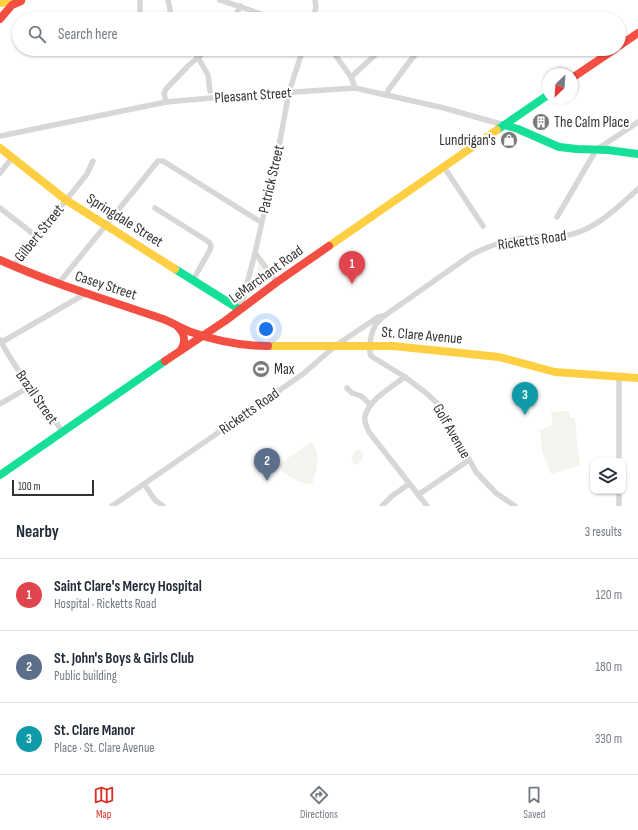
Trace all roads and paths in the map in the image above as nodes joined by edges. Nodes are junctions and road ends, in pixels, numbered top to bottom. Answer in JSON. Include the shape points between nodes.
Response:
{"nodes":[{"id":1,"x":21,"y":0,"type":"edge"},
{"id":2,"x":140,"y":0,"type":"edge"},
{"id":3,"x":168,"y":0,"type":"edge"},
{"id":4,"x":220,"y":0,"type":"edge"},
{"id":5,"x":315,"y":0,"type":"edge"},
{"id":6,"x":0,"y":3,"type":"edge"},
{"id":7,"x":241,"y":6,"type":"junction"},
{"id":8,"x":140,"y":12,"type":"edge"},
{"id":9,"x":171,"y":12,"type":"edge"},
{"id":10,"x":238,"y":12,"type":"edge"},
{"id":11,"x":257,"y":12,"type":"edge"},
{"id":12,"x":315,"y":12,"type":"edge"},
{"id":13,"x":0,"y":19,"type":"edge"},
{"id":14,"x":638,"y":33,"type":"edge"},
{"id":15,"x":626,"y":41,"type":"edge"},
{"id":16,"x":301,"y":56,"type":"edge"},
{"id":17,"x":336,"y":56,"type":"edge"},
{"id":18,"x":374,"y":56,"type":"dead end"},
{"id":19,"x":414,"y":56,"type":"edge"},
{"id":20,"x":605,"y":56,"type":"edge"},
{"id":21,"x":198,"y":57,"type":"joint"},
{"id":22,"x":578,"y":74,"type":"edge"},
{"id":23,"x":351,"y":77,"type":"junction"},
{"id":24,"x":355,"y":88,"type":"junction"},
{"id":25,"x":210,"y":92,"type":"dead end"},
{"id":26,"x":289,"y":92,"type":"junction"},
{"id":27,"x":386,"y":95,"type":"junction"},
{"id":28,"x":542,"y":99,"type":"edge"},
{"id":29,"x":166,"y":102,"type":"junction"},
{"id":30,"x":638,"y":122,"type":"edge"},
{"id":31,"x":504,"y":125,"type":"junction"},
{"id":32,"x":0,"y":136,"type":"edge"},
{"id":33,"x":0,"y":148,"type":"edge"},
{"id":34,"x":596,"y":150,"type":"junction"},
{"id":35,"x":638,"y":154,"type":"edge"},
{"id":36,"x":12,"y":158,"type":"junction"},
{"id":37,"x":93,"y":161,"type":"dead end"},
{"id":38,"x":444,"y":167,"type":"junction"},
{"id":39,"x":0,"y":172,"type":"edge"},
{"id":40,"x":638,"y":189,"type":"edge"},
{"id":41,"x":66,"y":200,"type":"junction"},
{"id":42,"x":0,"y":208,"type":"edge"},
{"id":43,"x":159,"y":208,"type":"dead end"},
{"id":44,"x":557,"y":217,"type":"dead end"},
{"id":45,"x":261,"y":222,"type":"junction"},
{"id":46,"x":106,"y":225,"type":"junction"},
{"id":47,"x":483,"y":226,"type":"dead end"},
{"id":48,"x":36,"y":236,"type":"junction"},
{"id":49,"x":255,"y":253,"type":"junction"},
{"id":50,"x":0,"y":260,"type":"edge"},
{"id":51,"x":13,"y":266,"type":"junction"},
{"id":52,"x":193,"y":280,"type":"junction"},
{"id":53,"x":277,"y":282,"type":"junction"},
{"id":54,"x":58,"y":284,"type":"junction"},
{"id":55,"x":85,"y":294,"type":"junction"},
{"id":56,"x":239,"y":309,"type":"junction"},
{"id":57,"x":384,"y":316,"type":"junction"},
{"id":58,"x":225,"y":320,"type":"junction"},
{"id":59,"x":178,"y":327,"type":"junction"},
{"id":60,"x":203,"y":336,"type":"junction"},
{"id":61,"x":0,"y":342,"type":"edge"},
{"id":62,"x":231,"y":343,"type":"junction"},
{"id":63,"x":335,"y":346,"type":"junction"},
{"id":64,"x":370,"y":346,"type":"junction"},
{"id":65,"x":181,"y":350,"type":"junction"},
{"id":66,"x":405,"y":377,"type":"junction"},
{"id":67,"x":619,"y":377,"type":"junction"},
{"id":68,"x":638,"y":378,"type":"edge"},
{"id":69,"x":29,"y":387,"type":"junction"},
{"id":70,"x":347,"y":388,"type":"dead end"},
{"id":71,"x":0,"y":404,"type":"edge"},
{"id":72,"x":371,"y":405,"type":"junction"},
{"id":73,"x":63,"y":432,"type":"junction"},
{"id":74,"x":619,"y":458,"type":"edge"},
{"id":75,"x":469,"y":460,"type":"junction"},
{"id":76,"x":0,"y":475,"type":"edge"},
{"id":77,"x":144,"y":484,"type":"junction"},
{"id":78,"x":409,"y":484,"type":"junction"},
{"id":79,"x":619,"y":494,"type":"edge"},
{"id":80,"x":418,"y":495,"type":"junction"},
{"id":81,"x":511,"y":505,"type":"edge"},
{"id":82,"x":112,"y":506,"type":"edge"},
{"id":83,"x":163,"y":506,"type":"edge"},
{"id":84,"x":382,"y":506,"type":"edge"},
{"id":85,"x":427,"y":506,"type":"edge"},
{"id":86,"x":619,"y":506,"type":"edge"}],
"edges":[{"from":1,"to":6,"type":"street"},
{"from":1,"to":13,"type":"street","via":[[12,5]]},
{"from":2,"to":8,"type":"street"},
{"from":3,"to":9,"type":"street"},
{"from":4,"to":7,"type":"street"},
{"from":5,"to":12,"type":"street"},
{"from":7,"to":10,"type":"street"},
{"from":7,"to":11,"type":"street"},
{"from":14,"to":15,"type":"street"},
{"from":16,"to":26,"type":"street","name":"Patrick Street"},
{"from":17,"to":23,"type":"street"},
{"from":18,"to":23,"type":"street"},
{"from":19,"to":27,"type":"street"},
{"from":20,"to":22,"type":"street"},
{"from":21,"to":25,"type":"street","via":[[208,75]]},
{"from":21,"to":29,"type":"street","via":[[166,89]]},
{"from":23,"to":24,"type":"street"},
{"from":24,"to":26,"type":"street","name":"Pleasant Street"},
{"from":24,"to":27,"type":"street","name":"Pleasant Street"},
{"from":26,"to":29,"type":"street","name":"Pleasant Street"},
{"from":26,"to":45,"type":"street","name":"Patrick Street"},
{"from":27,"to":31,"type":"street","name":"Pleasant Street"},
{"from":28,"to":31,"type":"street","name":"LeMarchant Road"},
{"from":29,"to":32,"type":"street","name":"Pleasant Street"},
{"from":30,"to":34,"type":"street"},
{"from":31,"to":34,"type":"street","via":[[513,126],[560,147]]},
{"from":31,"to":38,"type":"street","name":"LeMarchant Road"},
{"from":33,"to":36,"type":"street","name":"Springdale Street"},
{"from":34,"to":35,"type":"street"},
{"from":34,"to":44,"type":"street"},
{"from":36,"to":39,"type":"street"},
{"from":36,"to":41,"type":"street","name":"Springdale Street"},
{"from":37,"to":41,"type":"street","name":"Gilbert Street","via":[[87,174]]},
{"from":38,"to":47,"type":"street"},
{"from":38,"to":53,"type":"street","name":"LeMarchant Road"},
{"from":40,"to":57,"type":"street","name":"Ricketts Road","via":[[596,222],[578,232],[564,236],[503,241],[483,248]]},
{"from":41,"to":46,"type":"street","name":"Springdale Street"},
{"from":41,"to":48,"type":"street","name":"Gilbert Street"},
{"from":42,"to":48,"type":"street"},
{"from":43,"to":52,"type":"street","via":[[209,242],[211,246]]},
{"from":45,"to":46,"type":"street","via":[[160,160]]},
{"from":45,"to":49,"type":"street","name":"Patrick Street"},
{"from":46,"to":52,"type":"street","name":"Springdale Street"},
{"from":46,"to":54,"type":"street"},
{"from":48,"to":51,"type":"street","name":"Gilbert Street"},
{"from":49,"to":53,"type":"street"},
{"from":49,"to":56,"type":"street","name":"Patrick Street"},
{"from":50,"to":51,"type":"street","name":"Casey Street"},
{"from":51,"to":54,"type":"street","name":"Casey Street"},
{"from":52,"to":56,"type":"street","name":"Springdale Street"},
{"from":53,"to":56,"type":"street","name":"LeMarchant Road"},
{"from":54,"to":55,"type":"street","name":"Casey Street"},
{"from":55,"to":59,"type":"street","name":"Casey Street","via":[[166,320]]},
{"from":55,"to":61,"type":"street"},
{"from":56,"to":58,"type":"street","name":"LeMarchant Road"},
{"from":57,"to":63,"type":"street","name":"Ricketts Road","via":[[378,316]]},
{"from":57,"to":64,"type":"street","name":"Ricketts Road","via":[[373,330]]},
{"from":58,"to":60,"type":"street","name":"LeMarchant Road"},
{"from":58,"to":62,"type":"street","via":[[221,336]]},
{"from":59,"to":60,"type":"street","name":"Casey Street"},
{"from":59,"to":65,"type":"street","via":[[182,331],[185,344]]},
{"from":60,"to":62,"type":"street","name":"St. Clare Avenue"},
{"from":60,"to":65,"type":"street","name":"LeMarchant Road"},
{"from":61,"to":69,"type":"street","name":"Brazil Street"},
{"from":62,"to":63,"type":"street","name":"St. Clare Avenue","via":[[262,346]]},
{"from":63,"to":64,"type":"street","name":"St. Clare Avenue"},
{"from":63,"to":77,"type":"street","name":"Ricketts Road","via":[[303,374]]},
{"from":64,"to":66,"type":"street","name":"Golf Avenue","via":[[374,358]]},
{"from":64,"to":67,"type":"street","name":"St. Clare Avenue","via":[[499,357],[555,372]]},
{"from":65,"to":73,"type":"street","name":"LeMarchant Road"},
{"from":66,"to":72,"type":"street"},
{"from":66,"to":75,"type":"street","name":"Golf Avenue","via":[[437,403]]},
{"from":67,"to":68,"type":"street","name":"St. Clare Avenue"},
{"from":67,"to":74,"type":"street"},
{"from":69,"to":71,"type":"street"},
{"from":69,"to":73,"type":"street","name":"Brazil Street"},
{"from":70,"to":72,"type":"street"},
{"from":72,"to":78,"type":"street","via":[[365,417],[365,424]]},
{"from":73,"to":76,"type":"street","name":"LeMarchant Road"},
{"from":75,"to":80,"type":"street"},
{"from":75,"to":81,"type":"street","name":"Golf Avenue","via":[[480,478]]},
{"from":77,"to":82,"type":"street","name":"Ricketts Road"},
{"from":77,"to":83,"type":"street"},
{"from":78,"to":80,"type":"street"},
{"from":78,"to":84,"type":"street"},
{"from":79,"to":86,"type":"street"},
{"from":80,"to":85,"type":"street"}]}
